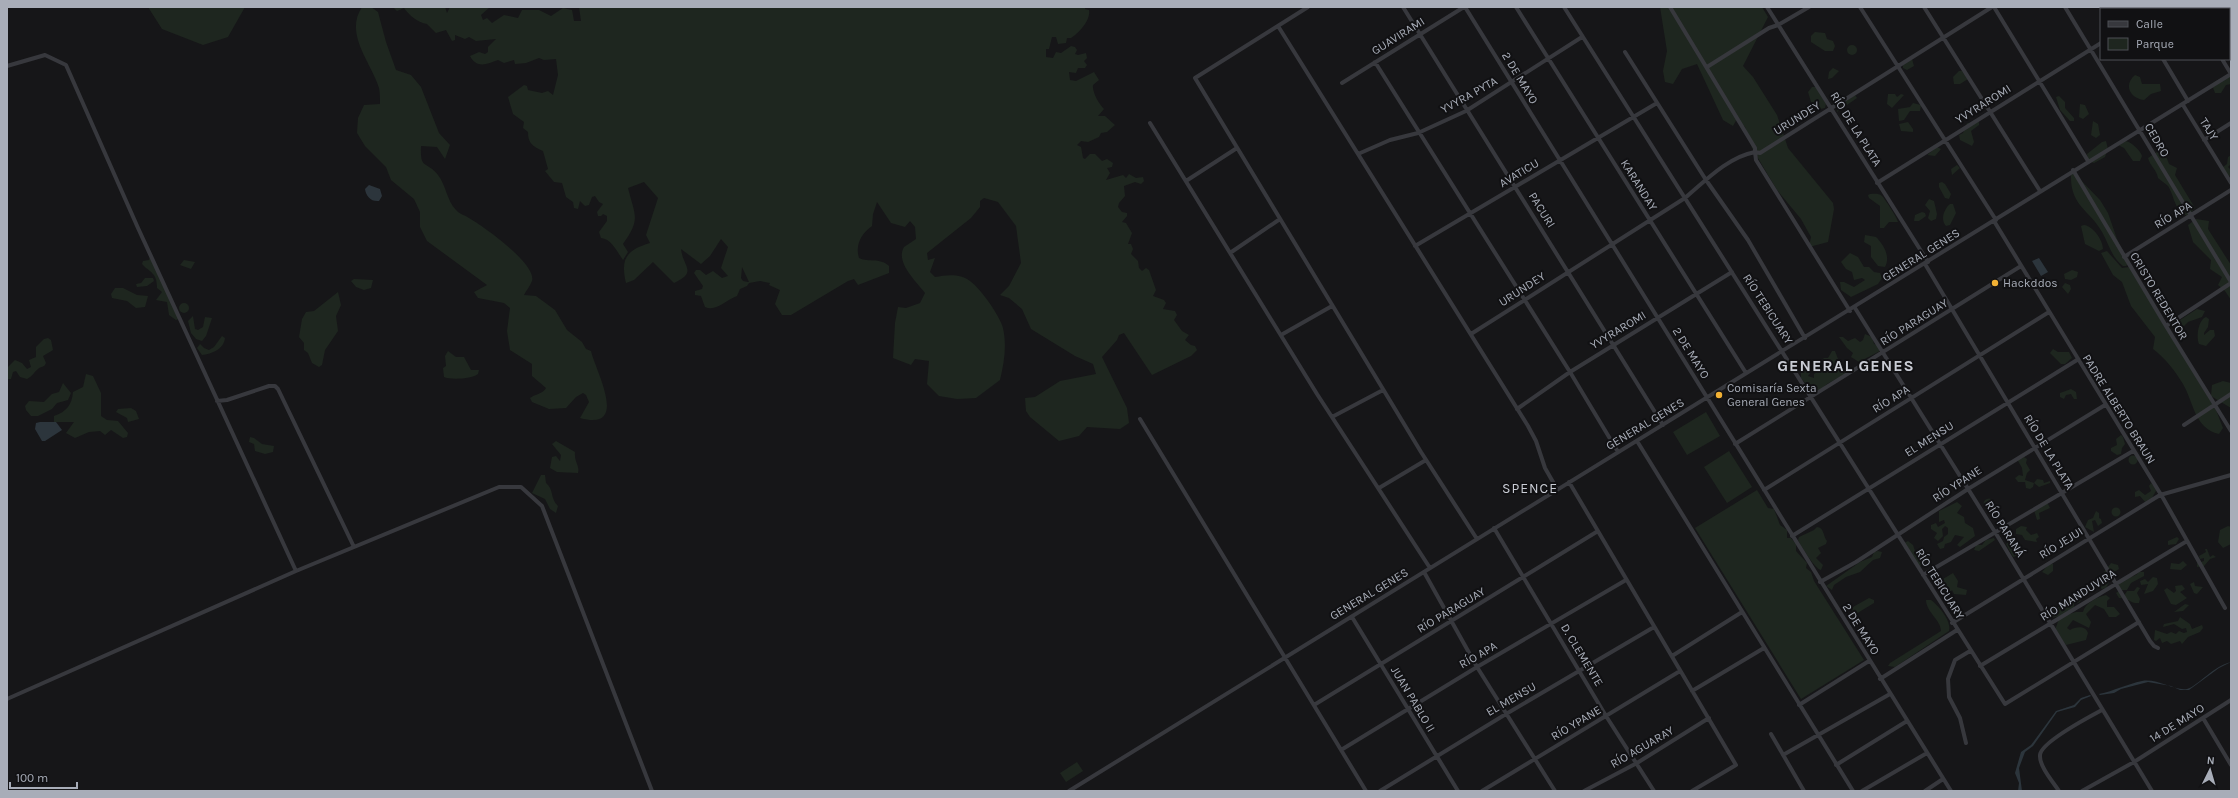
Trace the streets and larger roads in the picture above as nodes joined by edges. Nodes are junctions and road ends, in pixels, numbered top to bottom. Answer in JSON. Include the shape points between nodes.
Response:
{"nodes":[{"id":1,"x":1307,"y":7,"type":"edge"},
{"id":2,"x":1403,"y":7,"type":"edge"},
{"id":3,"x":1465,"y":7,"type":"edge"},
{"id":4,"x":1516,"y":7,"type":"edge"},
{"id":5,"x":1564,"y":7,"type":"edge"},
{"id":6,"x":1670,"y":7,"type":"edge"},
{"id":7,"x":1767,"y":7,"type":"edge"},
{"id":8,"x":1809,"y":7,"type":"edge"},
{"id":9,"x":1860,"y":7,"type":"edge"},
{"id":10,"x":1924,"y":7,"type":"edge"},
{"id":11,"x":1993,"y":7,"type":"edge"},
{"id":12,"x":2065,"y":7,"type":"edge"},
{"id":13,"x":1278,"y":26,"type":"junction"},
{"id":14,"x":1778,"y":26,"type":"junction"},
{"id":15,"x":1419,"y":34,"type":"junction"},
{"id":16,"x":1582,"y":36,"type":"junction"},
{"id":17,"x":1944,"y":37,"type":"junction"},
{"id":18,"x":2100,"y":44,"type":"edge"},
{"id":19,"x":2090,"y":50,"type":"junction"},
{"id":20,"x":1625,"y":52,"type":"dead end"},
{"id":21,"x":1549,"y":59,"type":"junction"},
{"id":22,"x":2164,"y":60,"type":"edge"},
{"id":23,"x":2223,"y":60,"type":"edge"},
{"id":24,"x":1375,"y":62,"type":"junction"},
{"id":25,"x":7,"y":66,"type":"edge"},
{"id":26,"x":1898,"y":66,"type":"junction"},
{"id":27,"x":1706,"y":67,"type":"junction"},
{"id":28,"x":2231,"y":74,"type":"edge"},
{"id":29,"x":2039,"y":81,"type":"junction"},
{"id":30,"x":1342,"y":83,"type":"dead end"},
{"id":31,"x":1510,"y":83,"type":"junction"},
{"id":32,"x":2188,"y":102,"type":"junction"},
{"id":33,"x":1657,"y":103,"type":"junction"},
{"id":34,"x":2183,"y":105,"type":"junction"},
{"id":35,"x":1831,"y":108,"type":"junction"},
{"id":36,"x":1466,"y":111,"type":"junction"},
{"id":37,"x":1990,"y":112,"type":"junction"},
{"id":38,"x":1633,"y":116,"type":"junction"},
{"id":39,"x":1150,"y":123,"type":"dead end"},
{"id":40,"x":2231,"y":123,"type":"edge"},
{"id":41,"x":2140,"y":130,"type":"junction"},
{"id":42,"x":1418,"y":133,"type":"junction"},
{"id":43,"x":1598,"y":137,"type":"junction"},
{"id":44,"x":1944,"y":140,"type":"junction"},
{"id":45,"x":2204,"y":140,"type":"junction"},
{"id":46,"x":1237,"y":148,"type":"junction"},
{"id":47,"x":1755,"y":152,"type":"junction"},
{"id":48,"x":1358,"y":154,"type":"junction"},
{"id":49,"x":1559,"y":160,"type":"junction"},
{"id":50,"x":2088,"y":161,"type":"junction"},
{"id":51,"x":2074,"y":170,"type":"junction"},
{"id":52,"x":1706,"y":180,"type":"junction"},
{"id":53,"x":1186,"y":181,"type":"junction"},
{"id":54,"x":1877,"y":183,"type":"junction"},
{"id":55,"x":2231,"y":183,"type":"edge"},
{"id":56,"x":1515,"y":188,"type":"junction"},
{"id":57,"x":2231,"y":190,"type":"edge"},
{"id":58,"x":2040,"y":191,"type":"junction"},
{"id":59,"x":1685,"y":198,"type":"junction"},
{"id":60,"x":1470,"y":214,"type":"junction"},
{"id":61,"x":2191,"y":216,"type":"junction"},
{"id":62,"x":1280,"y":219,"type":"junction"},
{"id":63,"x":1995,"y":220,"type":"junction"},
{"id":64,"x":1650,"y":221,"type":"junction"},
{"id":65,"x":1612,"y":245,"type":"junction"},
{"id":66,"x":1415,"y":246,"type":"junction"},
{"id":67,"x":1230,"y":252,"type":"junction"},
{"id":68,"x":2124,"y":256,"type":"junction"},
{"id":69,"x":1926,"y":263,"type":"junction"},
{"id":70,"x":2022,"y":266,"type":"junction"},
{"id":71,"x":1568,"y":272,"type":"junction"},
{"id":72,"x":1732,"y":272,"type":"junction"},
{"id":73,"x":2231,"y":283,"type":"edge"},
{"id":74,"x":1697,"y":294,"type":"junction"},
{"id":75,"x":1524,"y":299,"type":"junction"},
{"id":76,"x":1332,"y":306,"type":"junction"},
{"id":77,"x":1855,"y":308,"type":"junction"},
{"id":78,"x":1952,"y":310,"type":"junction"},
{"id":79,"x":1850,"y":311,"type":"junction"},
{"id":80,"x":2049,"y":312,"type":"junction"},
{"id":81,"x":1658,"y":318,"type":"junction"},
{"id":82,"x":2166,"y":326,"type":"junction"},
{"id":83,"x":1471,"y":334,"type":"junction"},
{"id":84,"x":1281,"y":335,"type":"junction"},
{"id":85,"x":1805,"y":338,"type":"junction"},
{"id":86,"x":1614,"y":345,"type":"junction"},
{"id":87,"x":1783,"y":351,"type":"junction"},
{"id":88,"x":1883,"y":353,"type":"junction"},
{"id":89,"x":1980,"y":356,"type":"junction"},
{"id":90,"x":2077,"y":360,"type":"junction"},
{"id":91,"x":1570,"y":372,"type":"junction"},
{"id":92,"x":1746,"y":373,"type":"junction"},
{"id":93,"x":1383,"y":390,"type":"junction"},
{"id":94,"x":2231,"y":394,"type":"edge"},
{"id":95,"x":1812,"y":396,"type":"junction"},
{"id":96,"x":1707,"y":398,"type":"junction"},
{"id":97,"x":1912,"y":399,"type":"junction"},
{"id":98,"x":218,"y":401,"type":"junction"},
{"id":99,"x":2008,"y":401,"type":"junction"},
{"id":100,"x":2105,"y":405,"type":"junction"},
{"id":101,"x":2214,"y":405,"type":"junction"},
{"id":102,"x":1517,"y":409,"type":"junction"},
{"id":103,"x":1332,"y":417,"type":"junction"},
{"id":104,"x":1140,"y":419,"type":"dead end"},
{"id":105,"x":2184,"y":424,"type":"dead end"},
{"id":106,"x":1663,"y":425,"type":"junction"},
{"id":107,"x":2231,"y":431,"type":"edge"},
{"id":108,"x":1636,"y":441,"type":"junction"},
{"id":109,"x":1841,"y":442,"type":"junction"},
{"id":110,"x":1735,"y":444,"type":"junction"},
{"id":111,"x":1940,"y":444,"type":"junction"},
{"id":112,"x":2034,"y":448,"type":"junction"},
{"id":113,"x":2133,"y":451,"type":"junction"},
{"id":114,"x":1618,"y":452,"type":"junction"},
{"id":115,"x":1426,"y":460,"type":"junction"},
{"id":116,"x":2231,"y":475,"type":"edge"},
{"id":117,"x":1569,"y":482,"type":"junction"},
{"id":118,"x":1379,"y":488,"type":"junction"},
{"id":119,"x":1868,"y":488,"type":"junction"},
{"id":120,"x":1557,"y":489,"type":"junction"},
{"id":121,"x":1968,"y":489,"type":"junction"},
{"id":122,"x":1764,"y":490,"type":"junction"},
{"id":123,"x":2062,"y":493,"type":"junction"},
{"id":124,"x":2160,"y":495,"type":"junction"},
{"id":125,"x":1494,"y":528,"type":"junction"},
{"id":126,"x":1598,"y":531,"type":"junction"},
{"id":127,"x":1995,"y":532,"type":"junction"},
{"id":128,"x":1897,"y":535,"type":"junction"},
{"id":129,"x":1792,"y":536,"type":"junction"},
{"id":130,"x":2088,"y":538,"type":"junction"},
{"id":131,"x":1477,"y":539,"type":"junction"},
{"id":132,"x":2187,"y":541,"type":"junction"},
{"id":133,"x":354,"y":547,"type":"junction"},
{"id":134,"x":1430,"y":568,"type":"junction"},
{"id":135,"x":296,"y":571,"type":"junction"},
{"id":136,"x":1424,"y":572,"type":"junction"},
{"id":137,"x":1923,"y":575,"type":"junction"},
{"id":138,"x":1524,"y":578,"type":"junction"},
{"id":139,"x":2023,"y":578,"type":"junction"},
{"id":140,"x":1626,"y":580,"type":"junction"},
{"id":141,"x":1820,"y":582,"type":"junction"},
{"id":142,"x":2116,"y":584,"type":"junction"},
{"id":143,"x":2225,"y":608,"type":"dead end"},
{"id":144,"x":1742,"y":612,"type":"junction"},
{"id":145,"x":1352,"y":617,"type":"junction"},
{"id":146,"x":1451,"y":621,"type":"junction"},
{"id":147,"x":2139,"y":622,"type":"junction"},
{"id":148,"x":1952,"y":623,"type":"junction"},
{"id":149,"x":1552,"y":624,"type":"junction"},
{"id":150,"x":2050,"y":624,"type":"junction"},
{"id":151,"x":1654,"y":627,"type":"junction"},
{"id":152,"x":1956,"y":630,"type":"junction"},
{"id":153,"x":1764,"y":648,"type":"junction"},
{"id":154,"x":2158,"y":648,"type":"dead end"},
{"id":155,"x":1970,"y":652,"type":"junction"},
{"id":156,"x":1672,"y":656,"type":"junction"},
{"id":157,"x":1285,"y":657,"type":"junction"},
{"id":158,"x":1869,"y":661,"type":"junction"},
{"id":159,"x":2073,"y":662,"type":"junction"},
{"id":160,"x":1380,"y":664,"type":"junction"},
{"id":161,"x":1980,"y":666,"type":"junction"},
{"id":162,"x":1477,"y":667,"type":"junction"},
{"id":163,"x":1580,"y":671,"type":"junction"},
{"id":164,"x":1680,"y":671,"type":"junction"},
{"id":165,"x":1880,"y":679,"type":"junction"},
{"id":166,"x":1692,"y":691,"type":"junction"},
{"id":167,"x":1890,"y":694,"type":"junction"},
{"id":168,"x":7,"y":699,"type":"edge"},
{"id":169,"x":2231,"y":700,"type":"edge"},
{"id":170,"x":1314,"y":705,"type":"junction"},
{"id":171,"x":1799,"y":706,"type":"junction"},
{"id":172,"x":1408,"y":709,"type":"junction"},
{"id":173,"x":2102,"y":710,"type":"junction"},
{"id":174,"x":1506,"y":714,"type":"junction"},
{"id":175,"x":1606,"y":716,"type":"junction"},
{"id":176,"x":1709,"y":718,"type":"junction"},
{"id":177,"x":2203,"y":718,"type":"junction"},
{"id":178,"x":1907,"y":721,"type":"junction"},
{"id":179,"x":1771,"y":734,"type":"dead end"},
{"id":180,"x":1817,"y":735,"type":"junction"},
{"id":181,"x":1966,"y":743,"type":"dead end"},
{"id":182,"x":1341,"y":750,"type":"junction"},
{"id":183,"x":1927,"y":753,"type":"junction"},
{"id":184,"x":1783,"y":755,"type":"junction"},
{"id":185,"x":1436,"y":756,"type":"junction"},
{"id":186,"x":1534,"y":759,"type":"junction"},
{"id":187,"x":2134,"y":762,"type":"junction"},
{"id":188,"x":1637,"y":763,"type":"junction"},
{"id":189,"x":1836,"y":765,"type":"junction"},
{"id":190,"x":2231,"y":765,"type":"edge"},
{"id":191,"x":1943,"y":779,"type":"junction"},
{"id":192,"x":652,"y":791,"type":"edge"},
{"id":193,"x":1069,"y":791,"type":"edge"},
{"id":194,"x":1366,"y":791,"type":"edge"},
{"id":195,"x":1380,"y":791,"type":"edge"},
{"id":196,"x":1458,"y":791,"type":"edge"},
{"id":197,"x":1482,"y":791,"type":"edge"},
{"id":198,"x":1555,"y":791,"type":"edge"},
{"id":199,"x":1584,"y":791,"type":"edge"},
{"id":200,"x":1654,"y":791,"type":"edge"},
{"id":201,"x":1692,"y":791,"type":"edge"},
{"id":202,"x":1804,"y":791,"type":"edge"},
{"id":203,"x":1853,"y":791,"type":"edge"},
{"id":204,"x":1862,"y":791,"type":"edge"},
{"id":205,"x":1925,"y":791,"type":"edge"},
{"id":206,"x":1951,"y":791,"type":"edge"},
{"id":207,"x":2059,"y":791,"type":"edge"},
{"id":208,"x":2082,"y":791,"type":"edge"},
{"id":209,"x":2152,"y":791,"type":"edge"}],
"edges":[{"from":1,"to":13,"type":"street"},
{"from":2,"to":15,"type":"street","name":"PACURI"},
{"from":3,"to":15,"type":"street","name":"GUAVIRAMI"},
{"from":3,"to":31,"type":"street","name":"2 DE MAYO"},
{"from":4,"to":21,"type":"street","name":"KARANDAY"},
{"from":5,"to":16,"type":"street","name":"RÍO TEBICUARY"},
{"from":6,"to":27,"type":"street"},
{"from":7,"to":14,"type":"street","name":"RÍO DE LA PLATA"},
{"from":8,"to":14,"type":"street"},
{"from":9,"to":26,"type":"street","name":"PADRE ALBERTO BRAUN"},
{"from":10,"to":17,"type":"street"},
{"from":11,"to":17,"type":"street","name":"URUNDEY"},
{"from":11,"to":29,"type":"street"},
{"from":12,"to":19,"type":"street","name":"CEDRO"},
{"from":13,"to":46,"type":"street","via":[[1195,78]]},
{"from":13,"to":48,"type":"street"},
{"from":14,"to":27,"type":"street","via":[[1769,28]]},
{"from":14,"to":35,"type":"street","name":"RÍO DE LA PLATA"},
{"from":15,"to":24,"type":"street","name":"GUAVIRAMI"},
{"from":15,"to":36,"type":"street","name":"PACURI"},
{"from":16,"to":21,"type":"street","name":"YVYRA PYTA"},
{"from":16,"to":38,"type":"street","name":"RÍO TEBICUARY"},
{"from":17,"to":26,"type":"street","name":"URUNDEY"},
{"from":17,"to":37,"type":"street"},
{"from":18,"to":19,"type":"street","name":"YVYRAROMI"},
{"from":19,"to":29,"type":"street","name":"YVYRAROMI"},
{"from":19,"to":41,"type":"street","name":"CEDRO"},
{"from":20,"to":33,"type":"street"},
{"from":21,"to":31,"type":"street","name":"YVYRA PYTA"},
{"from":21,"to":43,"type":"street","name":"KARANDAY"},
{"from":22,"to":32,"type":"street"},
{"from":23,"to":28,"type":"street"},
{"from":24,"to":30,"type":"street","name":"GUAVIRAMI"},
{"from":24,"to":42,"type":"street"},
{"from":25,"to":98,"type":"street","via":[[45,56],[66,65]]},
{"from":26,"to":35,"type":"street","name":"URUNDEY"},
{"from":26,"to":44,"type":"street","name":"PADRE ALBERTO BRAUN"},
{"from":27,"to":47,"type":"street"},
{"from":28,"to":32,"type":"street","name":"GENERAL GENES"},
{"from":29,"to":37,"type":"street","name":"YVYRAROMI"},
{"from":29,"to":50,"type":"street"},
{"from":31,"to":36,"type":"street","name":"YVYRA PYTA"},
{"from":31,"to":49,"type":"street","name":"2 DE MAYO"},
{"from":32,"to":34,"type":"street","name":"GENERAL GENES"},
{"from":33,"to":38,"type":"street","name":"AVATICU"},
{"from":33,"to":52,"type":"street"},
{"from":34,"to":41,"type":"street","name":"GENERAL GENES"},
{"from":34,"to":45,"type":"street","name":"TAJY"},
{"from":35,"to":47,"type":"street","name":"URUNDEY","via":[[1760,153]]},
{"from":35,"to":54,"type":"street","name":"RÍO DE LA PLATA"},
{"from":36,"to":42,"type":"street","name":"YVYRA PYTA"},
{"from":36,"to":56,"type":"street","name":"PACURI"},
{"from":37,"to":44,"type":"street","name":"YVYRAROMI"},
{"from":37,"to":58,"type":"street"},
{"from":38,"to":43,"type":"street","name":"AVATICU"},
{"from":38,"to":59,"type":"street","name":"RÍO TEBICUARY"},
{"from":39,"to":53,"type":"street"},
{"from":40,"to":45,"type":"street"},
{"from":41,"to":50,"type":"street","name":"GENERAL GENES"},
{"from":41,"to":61,"type":"street","name":"CEDRO"},
{"from":42,"to":48,"type":"street","name":"YVYRA PYTA","via":[[1390,140]]},
{"from":42,"to":60,"type":"street"},
{"from":43,"to":49,"type":"street","name":"AVATICU"},
{"from":43,"to":64,"type":"street","name":"KARANDAY"},
{"from":44,"to":54,"type":"street","name":"YVYRAROMI"},
{"from":44,"to":63,"type":"street","name":"PADRE ALBERTO BRAUN"},
{"from":45,"to":55,"type":"street","name":"TAJY"},
{"from":46,"to":53,"type":"street"},
{"from":46,"to":62,"type":"street"},
{"from":47,"to":52,"type":"street","name":"URUNDEY","via":[[1744,154]]},
{"from":47,"to":79,"type":"street","via":[[1756,160]]},
{"from":48,"to":66,"type":"street"},
{"from":49,"to":56,"type":"street","name":"AVATICU"},
{"from":49,"to":65,"type":"street","name":"2 DE MAYO"},
{"from":50,"to":51,"type":"street","name":"GENERAL GENES"},
{"from":51,"to":58,"type":"street","name":"GENERAL GENES"},
{"from":51,"to":68,"type":"street","name":"CRISTO REDENTOR"},
{"from":52,"to":59,"type":"street","name":"URUNDEY"},
{"from":52,"to":85,"type":"street","via":[[1748,240]]},
{"from":53,"to":67,"type":"street"},
{"from":54,"to":69,"type":"street","name":"RÍO DE LA PLATA"},
{"from":56,"to":60,"type":"street","name":"AVATICU"},
{"from":56,"to":71,"type":"street","name":"PACURI"},
{"from":57,"to":61,"type":"street","name":"RÍO APA"},
{"from":58,"to":63,"type":"street","name":"GENERAL GENES"},
{"from":59,"to":64,"type":"street","name":"URUNDEY"},
{"from":59,"to":72,"type":"street","name":"RÍO TEBICUARY"},
{"from":60,"to":66,"type":"street","name":"AVATICU"},
{"from":60,"to":75,"type":"street"},
{"from":61,"to":68,"type":"street","name":"RÍO APA"},
{"from":61,"to":73,"type":"street","name":"CEDRO"},
{"from":62,"to":67,"type":"street"},
{"from":62,"to":76,"type":"street"},
{"from":63,"to":69,"type":"street","name":"GENERAL GENES"},
{"from":63,"to":70,"type":"street","name":"PADRE ALBERTO BRAUN"},
{"from":64,"to":65,"type":"street","name":"URUNDEY"},
{"from":64,"to":74,"type":"street","name":"KARANDAY"},
{"from":65,"to":71,"type":"street","name":"URUNDEY"},
{"from":65,"to":81,"type":"street","name":"2 DE MAYO"},
{"from":66,"to":83,"type":"street"},
{"from":67,"to":84,"type":"street"},
{"from":68,"to":82,"type":"street","name":"CRISTO REDENTOR"},
{"from":69,"to":77,"type":"street","name":"GENERAL GENES"},
{"from":69,"to":78,"type":"street","name":"RÍO DE LA PLATA"},
{"from":70,"to":78,"type":"street","name":"RÍO PARAGUAY"},
{"from":70,"to":80,"type":"street","name":"PADRE ALBERTO BRAUN"},
{"from":71,"to":75,"type":"street","name":"URUNDEY"},
{"from":71,"to":86,"type":"street","name":"PACURI"},
{"from":72,"to":74,"type":"street","name":"YVYRAROMI"},
{"from":72,"to":87,"type":"street","name":"RÍO TEBICUARY"},
{"from":73,"to":82,"type":"street"},
{"from":74,"to":81,"type":"street","name":"YVYRAROMI"},
{"from":74,"to":92,"type":"street","name":"KARANDAY"},
{"from":75,"to":83,"type":"street","name":"URUNDEY"},
{"from":75,"to":91,"type":"street"},
{"from":76,"to":84,"type":"street"},
{"from":76,"to":93,"type":"street"},
{"from":77,"to":79,"type":"street","name":"GENERAL GENES"},
{"from":77,"to":88,"type":"street","name":"RÍO PARANÁ"},
{"from":78,"to":88,"type":"street","name":"RÍO PARAGUAY"},
{"from":78,"to":89,"type":"street","name":"RÍO DE LA PLATA"},
{"from":79,"to":85,"type":"street","name":"GENERAL GENES"},
{"from":80,"to":89,"type":"street","name":"RÍO APA"},
{"from":80,"to":90,"type":"street","name":"PADRE ALBERTO BRAUN"},
{"from":81,"to":86,"type":"street","name":"YVYRAROMI"},
{"from":81,"to":96,"type":"street","name":"2 DE MAYO"},
{"from":82,"to":101,"type":"street","name":"CRISTO REDENTOR"},
{"from":83,"to":102,"type":"street"},
{"from":84,"to":103,"type":"street"},
{"from":85,"to":87,"type":"street","name":"GENERAL GENES"},
{"from":86,"to":91,"type":"street","name":"YVYRAROMI"},
{"from":86,"to":106,"type":"street","name":"PACURI"},
{"from":87,"to":92,"type":"street","name":"GENERAL GENES"},
{"from":87,"to":95,"type":"street","name":"RÍO TEBICUARY"},
{"from":88,"to":95,"type":"street","name":"RÍO PARAGUAY"},
{"from":88,"to":97,"type":"street","name":"RÍO PARANÁ"},
{"from":89,"to":97,"type":"street","name":"RÍO APA"},
{"from":89,"to":99,"type":"street","name":"RÍO DE LA PLATA"},
{"from":90,"to":99,"type":"street","name":"EL MENSU"},
{"from":90,"to":100,"type":"street","name":"PADRE ALBERTO BRAUN"},
{"from":91,"to":102,"type":"street","name":"YVYRAROMI"},
{"from":91,"to":114,"type":"street"},
{"from":92,"to":96,"type":"street","name":"GENERAL GENES"},
{"from":93,"to":103,"type":"street"},
{"from":93,"to":115,"type":"street"},
{"from":94,"to":101,"type":"street"},
{"from":95,"to":109,"type":"street","name":"RÍO TEBICUARY"},
{"from":95,"to":110,"type":"street","name":"RÍO PARAGUAY"},
{"from":96,"to":106,"type":"street","name":"GENERAL GENES"},
{"from":96,"to":110,"type":"street","name":"2 DE MAYO"},
{"from":97,"to":109,"type":"street","name":"RÍO APA"},
{"from":97,"to":111,"type":"street","name":"RÍO PARANÁ"},
{"from":98,"to":133,"type":"street","via":[[269,386],[278,389]]},
{"from":98,"to":135,"type":"street"},
{"from":99,"to":111,"type":"street","name":"EL MENSU"},
{"from":99,"to":112,"type":"street","name":"RÍO DE LA PLATA"},
{"from":100,"to":112,"type":"street","name":"RÍO YPANE"},
{"from":100,"to":113,"type":"street","name":"PADRE ALBERTO BRAUN"},
{"from":101,"to":105,"type":"street"},
{"from":101,"to":107,"type":"street","name":"CRISTO REDENTOR"},
{"from":102,"to":120,"type":"street","via":[[1536,441],[1545,468]]},
{"from":103,"to":118,"type":"street"},
{"from":104,"to":157,"type":"street"},
{"from":106,"to":108,"type":"street","name":"GENERAL GENES"},
{"from":108,"to":114,"type":"street","name":"GENERAL GENES"},
{"from":108,"to":144,"type":"street"},
{"from":109,"to":119,"type":"street","name":"RÍO TEBICUARY"},
{"from":109,"to":122,"type":"street","name":"RÍO APA"},
{"from":110,"to":122,"type":"street","name":"2 DE MAYO"},
{"from":111,"to":119,"type":"street","name":"EL MENSU"},
{"from":111,"to":121,"type":"street","name":"RÍO PARANÁ"},
{"from":112,"to":121,"type":"street","name":"RÍO YPANE"},
{"from":112,"to":123,"type":"street","name":"RÍO DE LA PLATA"},
{"from":113,"to":123,"type":"street"},
{"from":113,"to":124,"type":"street","name":"PADRE ALBERTO BRAUN"},
{"from":114,"to":117,"type":"street","name":"GENERAL GENES"},
{"from":115,"to":118,"type":"street"},
{"from":115,"to":131,"type":"street"},
{"from":116,"to":124,"type":"street","name":"RÍO JEJUI"},
{"from":117,"to":120,"type":"street","name":"GENERAL GENES"},
{"from":117,"to":126,"type":"street"},
{"from":118,"to":134,"type":"street"},
{"from":119,"to":128,"type":"street","name":"RÍO TEBICUARY"},
{"from":119,"to":129,"type":"street","name":"EL MENSU"},
{"from":120,"to":125,"type":"street","name":"GENERAL GENES"},
{"from":121,"to":127,"type":"street","name":"RÍO PARANÁ"},
{"from":121,"to":128,"type":"street","name":"RÍO YPANE"},
{"from":122,"to":129,"type":"street","name":"2 DE MAYO"},
{"from":123,"to":127,"type":"street"},
{"from":123,"to":130,"type":"street","name":"RÍO DE LA PLATA"},
{"from":124,"to":130,"type":"street","name":"RÍO JEJUI"},
{"from":124,"to":132,"type":"street","name":"PADRE ALBERTO BRAUN"},
{"from":125,"to":131,"type":"street","name":"GENERAL GENES"},
{"from":125,"to":138,"type":"street","name":"D. CLEMENTE"},
{"from":126,"to":138,"type":"street","name":"RÍO PARAGUAY"},
{"from":126,"to":140,"type":"street"},
{"from":127,"to":137,"type":"street"},
{"from":127,"to":139,"type":"street","name":"RÍO PARANÁ"},
{"from":128,"to":137,"type":"street","name":"RÍO TEBICUARY"},
{"from":128,"to":141,"type":"street","name":"RÍO YPANE"},
{"from":129,"to":141,"type":"street","name":"2 DE MAYO"},
{"from":130,"to":139,"type":"street","name":"RÍO JEJUI"},
{"from":130,"to":142,"type":"street","name":"RÍO DE LA PLATA"},
{"from":131,"to":134,"type":"street","name":"GENERAL GENES"},
{"from":132,"to":142,"type":"street","name":"RÍO MANDUVIRA"},
{"from":132,"to":143,"type":"street","name":"PADRE ALBERTO BRAUN"},
{"from":133,"to":135,"type":"street"},
{"from":133,"to":192,"type":"street","via":[[499,487],[521,486],[542,506]]},
{"from":134,"to":136,"type":"street","name":"GENERAL GENES"},
{"from":135,"to":168,"type":"street"},
{"from":136,"to":145,"type":"street","name":"GENERAL GENES"},
{"from":136,"to":146,"type":"street"},
{"from":137,"to":148,"type":"street","name":"RÍO TEBICUARY"},
{"from":138,"to":146,"type":"street","name":"RÍO PARAGUAY"},
{"from":138,"to":149,"type":"street","name":"D. CLEMENTE"},
{"from":139,"to":148,"type":"street","name":"RÍO JEJUI"},
{"from":139,"to":150,"type":"street","name":"RÍO PARANÁ"},
{"from":140,"to":149,"type":"street","name":"RÍO APA"},
{"from":140,"to":151,"type":"street"},
{"from":141,"to":158,"type":"street","name":"2 DE MAYO"},
{"from":142,"to":147,"type":"street","name":"RÍO DE LA PLATA"},
{"from":142,"to":150,"type":"street","name":"RÍO MANDUVIRA"},
{"from":144,"to":153,"type":"street"},
{"from":144,"to":156,"type":"street"},
{"from":145,"to":157,"type":"street","name":"GENERAL GENES"},
{"from":145,"to":160,"type":"street","name":"JUAN PABLO II"},
{"from":146,"to":160,"type":"street","name":"RÍO PARAGUAY"},
{"from":146,"to":162,"type":"street"},
{"from":147,"to":154,"type":"street","name":"RÍO DE LA PLATA","via":[[2150,641]]},
{"from":147,"to":159,"type":"street"},
{"from":148,"to":152,"type":"street","name":"RÍO TEBICUARY"},
{"from":149,"to":162,"type":"street","name":"RÍO APA"},
{"from":149,"to":163,"type":"street","name":"D. CLEMENTE"},
{"from":150,"to":159,"type":"street","name":"RÍO PARANÁ"},
{"from":150,"to":161,"type":"street","name":"RÍO MANDUVIRA"},
{"from":151,"to":156,"type":"street"},
{"from":151,"to":163,"type":"street","name":"EL MENSU"},
{"from":152,"to":155,"type":"street","name":"RÍO TEBICUARY"},
{"from":152,"to":165,"type":"street"},
{"from":153,"to":166,"type":"street"},
{"from":153,"to":171,"type":"street"},
{"from":155,"to":161,"type":"street","name":"RÍO TEBICUARY"},
{"from":155,"to":181,"type":"street","via":[[1954,660],[1948,679],[1949,697],[1960,718]]},
{"from":156,"to":164,"type":"street"},
{"from":157,"to":170,"type":"street"},
{"from":157,"to":193,"type":"street","name":"GENERAL GENES"},
{"from":158,"to":165,"type":"street","name":"2 DE MAYO"},
{"from":158,"to":171,"type":"street"},
{"from":159,"to":161,"type":"street","name":"RÍO TEBICUARY","via":[[2005,704]]},
{"from":159,"to":173,"type":"street","name":"RÍO PARANÁ"},
{"from":160,"to":170,"type":"street","name":"RÍO PARAGUAY"},
{"from":160,"to":172,"type":"street","name":"JUAN PABLO II"},
{"from":162,"to":172,"type":"street","name":"RÍO APA"},
{"from":162,"to":174,"type":"street"},
{"from":163,"to":174,"type":"street","name":"EL MENSU"},
{"from":163,"to":175,"type":"street","name":"D. CLEMENTE"},
{"from":164,"to":166,"type":"street"},
{"from":164,"to":175,"type":"street","name":"RÍO YPANE"},
{"from":165,"to":167,"type":"street","name":"2 DE MAYO"},
{"from":166,"to":176,"type":"street"},
{"from":167,"to":178,"type":"street","name":"2 DE MAYO"},
{"from":167,"to":180,"type":"street"},
{"from":169,"to":177,"type":"street","name":"14 DE MAYO"},
{"from":170,"to":182,"type":"street"},
{"from":171,"to":180,"type":"street"},
{"from":172,"to":182,"type":"street","name":"RÍO APA"},
{"from":172,"to":185,"type":"street","name":"JUAN PABLO II"},
{"from":173,"to":187,"type":"street","name":"RÍO PARANÁ"},
{"from":173,"to":207,"type":"street","via":[[2066,731],[2042,749],[2041,762]]},
{"from":174,"to":185,"type":"street","name":"EL MENSU"},
{"from":174,"to":186,"type":"street"},
{"from":175,"to":186,"type":"street","name":"RÍO YPANE"},
{"from":175,"to":188,"type":"street","name":"D. CLEMENTE"},
{"from":176,"to":188,"type":"street","name":"RÍO AGUARAY"},
{"from":176,"to":201,"type":"street","via":[[1736,765]]},
{"from":177,"to":187,"type":"street","name":"14 DE MAYO"},
{"from":177,"to":190,"type":"street"},
{"from":178,"to":183,"type":"street","name":"2 DE MAYO"},
{"from":178,"to":189,"type":"street"},
{"from":179,"to":184,"type":"street"},
{"from":180,"to":184,"type":"street"},
{"from":180,"to":189,"type":"street"},
{"from":182,"to":194,"type":"street"},
{"from":183,"to":191,"type":"street","name":"2 DE MAYO"},
{"from":183,"to":204,"type":"street"},
{"from":184,"to":202,"type":"street"},
{"from":185,"to":195,"type":"street","name":"EL MENSU"},
{"from":185,"to":196,"type":"street","name":"JUAN PABLO II"},
{"from":186,"to":197,"type":"street","name":"RÍO YPANE"},
{"from":186,"to":198,"type":"street"},
{"from":187,"to":208,"type":"street","name":"14 DE MAYO"},
{"from":187,"to":209,"type":"street","name":"RÍO PARANÁ"},
{"from":188,"to":199,"type":"street","name":"RÍO AGUARAY"},
{"from":188,"to":200,"type":"street","name":"D. CLEMENTE"},
{"from":189,"to":203,"type":"street"},
{"from":191,"to":205,"type":"street"},
{"from":191,"to":206,"type":"street","name":"2 DE MAYO"}]}
